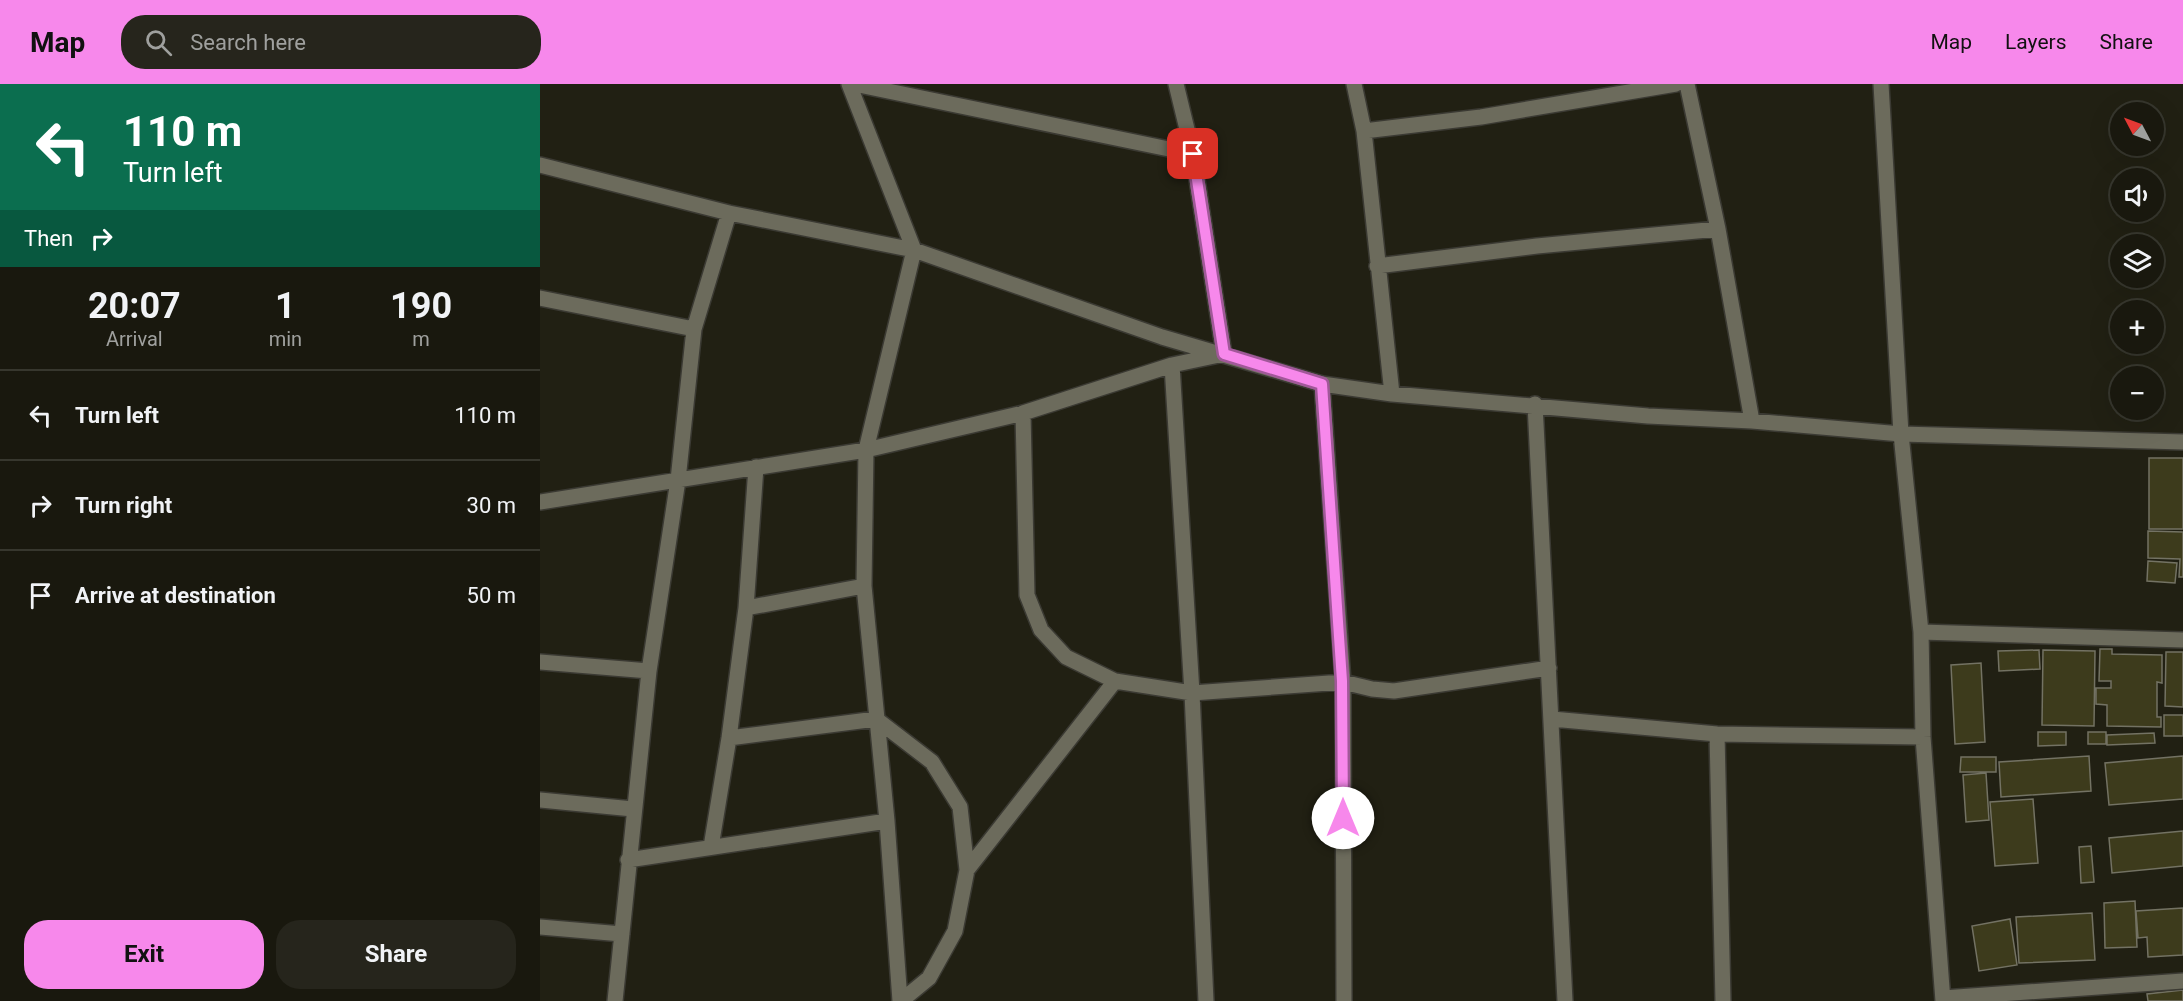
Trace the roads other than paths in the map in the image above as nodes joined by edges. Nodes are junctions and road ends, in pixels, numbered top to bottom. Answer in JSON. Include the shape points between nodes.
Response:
{"nodes":[{"id":1,"x":849,"y":84,"type":"edge"},
{"id":2,"x":854,"y":84,"type":"edge"},
{"id":3,"x":1176,"y":84,"type":"edge"},
{"id":4,"x":1354,"y":84,"type":"edge"},
{"id":5,"x":1676,"y":84,"type":"edge"},
{"id":6,"x":1687,"y":84,"type":"edge"},
{"id":7,"x":1881,"y":84,"type":"edge"},
{"id":8,"x":1364,"y":131,"type":"junction"},
{"id":9,"x":1193,"y":154,"type":"junction"},
{"id":10,"x":540,"y":165,"type":"edge"},
{"id":11,"x":729,"y":213,"type":"junction"},
{"id":12,"x":1718,"y":229,"type":"junction"},
{"id":13,"x":914,"y":250,"type":"junction"},
{"id":14,"x":1377,"y":266,"type":"junction"},
{"id":15,"x":540,"y":298,"type":"edge"},
{"id":16,"x":694,"y":329,"type":"junction"},
{"id":17,"x":1224,"y":354,"type":"junction"},
{"id":18,"x":1172,"y":364,"type":"junction"},
{"id":19,"x":1322,"y":384,"type":"junction"},
{"id":20,"x":1392,"y":393,"type":"junction"},
{"id":21,"x":1535,"y":404,"type":"junction"},
{"id":22,"x":1023,"y":412,"type":"junction"},
{"id":23,"x":1752,"y":421,"type":"junction"},
{"id":24,"x":1901,"y":434,"type":"junction"},
{"id":25,"x":2183,"y":442,"type":"edge"},
{"id":26,"x":866,"y":450,"type":"junction"},
{"id":27,"x":756,"y":467,"type":"junction"},
{"id":28,"x":678,"y":480,"type":"junction"},
{"id":29,"x":540,"y":502,"type":"edge"},
{"id":30,"x":864,"y":586,"type":"junction"},
{"id":31,"x":746,"y":608,"type":"junction"},
{"id":32,"x":1921,"y":632,"type":"junction"},
{"id":33,"x":2183,"y":640,"type":"edge"},
{"id":34,"x":540,"y":662,"type":"edge"},
{"id":35,"x":1550,"y":668,"type":"junction"},
{"id":36,"x":649,"y":671,"type":"junction"},
{"id":37,"x":1114,"y":681,"type":"junction"},
{"id":38,"x":1342,"y":681,"type":"junction"},
{"id":39,"x":1192,"y":693,"type":"junction"},
{"id":40,"x":876,"y":719,"type":"junction"},
{"id":41,"x":1552,"y":719,"type":"junction"},
{"id":42,"x":1717,"y":734,"type":"junction"},
{"id":43,"x":1923,"y":737,"type":"junction"},
{"id":44,"x":729,"y":738,"type":"junction"},
{"id":45,"x":540,"y":800,"type":"edge"},
{"id":46,"x":633,"y":809,"type":"junction"},
{"id":47,"x":887,"y":821,"type":"junction"},
{"id":48,"x":711,"y":847,"type":"junction"},
{"id":49,"x":628,"y":860,"type":"junction"},
{"id":50,"x":966,"y":870,"type":"junction"},
{"id":51,"x":540,"y":927,"type":"edge"},
{"id":52,"x":622,"y":934,"type":"junction"},
{"id":53,"x":2183,"y":981,"type":"edge"},
{"id":54,"x":2132,"y":993,"type":"edge"},
{"id":55,"x":1943,"y":1000,"type":"edge"},
{"id":56,"x":615,"y":1001,"type":"edge"},
{"id":57,"x":901,"y":1001,"type":"edge"},
{"id":58,"x":1206,"y":1001,"type":"edge"},
{"id":59,"x":1344,"y":1001,"type":"edge"},
{"id":60,"x":1565,"y":1001,"type":"edge"},
{"id":61,"x":1723,"y":1001,"type":"edge"}],
"edges":[{"from":1,"to":13,"type":"street"},
{"from":2,"to":9,"type":"street"},
{"from":3,"to":9,"type":"street"},
{"from":4,"to":8,"type":"street"},
{"from":5,"to":8,"type":"street","via":[[1481,117]]},
{"from":6,"to":12,"type":"street"},
{"from":7,"to":24,"type":"street"},
{"from":8,"to":14,"type":"street"},
{"from":9,"to":17,"type":"street"},
{"from":10,"to":11,"type":"street"},
{"from":11,"to":13,"type":"street"},
{"from":11,"to":16,"type":"street"},
{"from":12,"to":14,"type":"street"},
{"from":12,"to":23,"type":"street"},
{"from":13,"to":17,"type":"street","via":[[1162,338]]},
{"from":13,"to":26,"type":"street"},
{"from":14,"to":20,"type":"street"},
{"from":15,"to":16,"type":"street"},
{"from":16,"to":28,"type":"street"},
{"from":17,"to":18,"type":"street"},
{"from":17,"to":19,"type":"street"},
{"from":18,"to":22,"type":"street"},
{"from":18,"to":39,"type":"street"},
{"from":19,"to":20,"type":"street"},
{"from":19,"to":38,"type":"street"},
{"from":20,"to":21,"type":"street"},
{"from":21,"to":23,"type":"street","via":[[1648,416]]},
{"from":21,"to":35,"type":"street"},
{"from":22,"to":26,"type":"street"},
{"from":22,"to":37,"type":"street","via":[[1027,595],[1041,630],[1066,657]]},
{"from":23,"to":24,"type":"street"},
{"from":24,"to":25,"type":"street"},
{"from":24,"to":32,"type":"street"},
{"from":26,"to":27,"type":"street"},
{"from":26,"to":30,"type":"street"},
{"from":27,"to":28,"type":"street"},
{"from":27,"to":31,"type":"street"},
{"from":28,"to":29,"type":"street"},
{"from":28,"to":36,"type":"street"},
{"from":30,"to":31,"type":"street"},
{"from":30,"to":40,"type":"street"},
{"from":31,"to":44,"type":"street"},
{"from":32,"to":33,"type":"street"},
{"from":32,"to":43,"type":"street"},
{"from":34,"to":36,"type":"street"},
{"from":35,"to":38,"type":"street","via":[[1394,691]]},
{"from":35,"to":41,"type":"street"},
{"from":36,"to":46,"type":"street"},
{"from":37,"to":39,"type":"street"},
{"from":37,"to":50,"type":"street"},
{"from":38,"to":39,"type":"street"},
{"from":38,"to":59,"type":"street"},
{"from":39,"to":58,"type":"street"},
{"from":40,"to":44,"type":"street"},
{"from":40,"to":47,"type":"street"},
{"from":40,"to":50,"type":"street","via":[[932,762],[960,807]]},
{"from":41,"to":42,"type":"street"},
{"from":41,"to":60,"type":"street"},
{"from":42,"to":43,"type":"street"},
{"from":42,"to":61,"type":"street"},
{"from":43,"to":55,"type":"street"},
{"from":44,"to":48,"type":"street"},
{"from":45,"to":46,"type":"street"},
{"from":46,"to":49,"type":"street"},
{"from":47,"to":48,"type":"street"},
{"from":47,"to":57,"type":"street"},
{"from":48,"to":49,"type":"street"},
{"from":49,"to":52,"type":"street"},
{"from":50,"to":57,"type":"street","via":[[955,932],[929,978]]},
{"from":51,"to":52,"type":"street"},
{"from":52,"to":56,"type":"street"},
{"from":53,"to":54,"type":"street"},
{"from":54,"to":55,"type":"street"}]}
